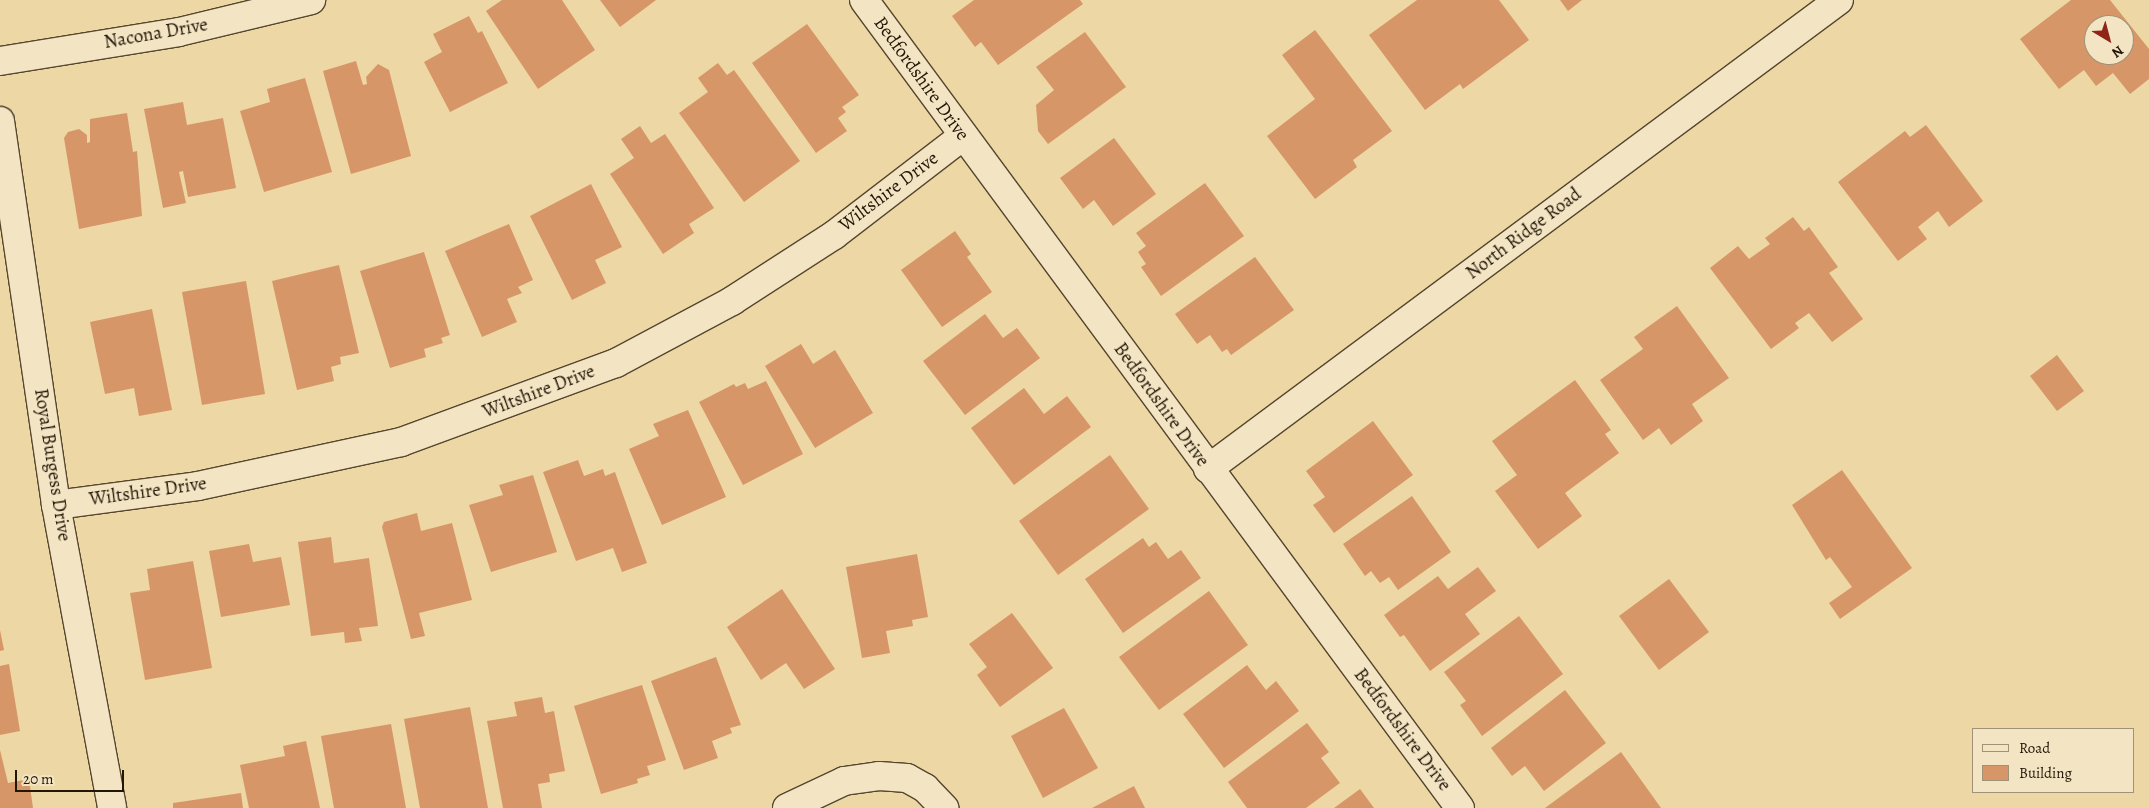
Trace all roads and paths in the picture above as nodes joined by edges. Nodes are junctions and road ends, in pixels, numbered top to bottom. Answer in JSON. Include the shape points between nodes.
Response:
{"nodes":[{"id":1,"x":311,"y":0,"type":"edge"},
{"id":2,"x":864,"y":0,"type":"edge"},
{"id":3,"x":1839,"y":0,"type":"edge"},
{"id":4,"x":0,"y":61,"type":"edge"},
{"id":5,"x":0,"y":122,"type":"edge"},
{"id":6,"x":963,"y":136,"type":"junction"},
{"id":7,"x":1208,"y":468,"type":"junction"},
{"id":8,"x":56,"y":504,"type":"junction"},
{"id":9,"x":112,"y":808,"type":"edge"},
{"id":10,"x":787,"y":808,"type":"edge"},
{"id":11,"x":944,"y":808,"type":"edge"},
{"id":12,"x":1460,"y":808,"type":"edge"}],
"edges":[{"from":1,"to":4,"type":"street","name":"Nacona Drive","via":[[179,32]]},
{"from":2,"to":6,"type":"street","name":"Bedfordshire Drive"},
{"from":3,"to":7,"type":"street","name":"North Ridge Road"},
{"from":5,"to":8,"type":"street","name":"Royal Burgess Drive"},
{"from":6,"to":7,"type":"street","name":"Bedfordshire Drive"},
{"from":6,"to":8,"type":"street","name":"Wiltshire Drive","via":[[834,235],[732,300],[616,363],[401,442],[198,486]]},
{"from":7,"to":12,"type":"street","name":"Bedfordshire Drive"},
{"from":8,"to":9,"type":"street","name":"Royal Burgess Drive"},
{"from":10,"to":11,"type":"street","via":[[844,781],[879,776],[907,778],[925,788]]}]}
